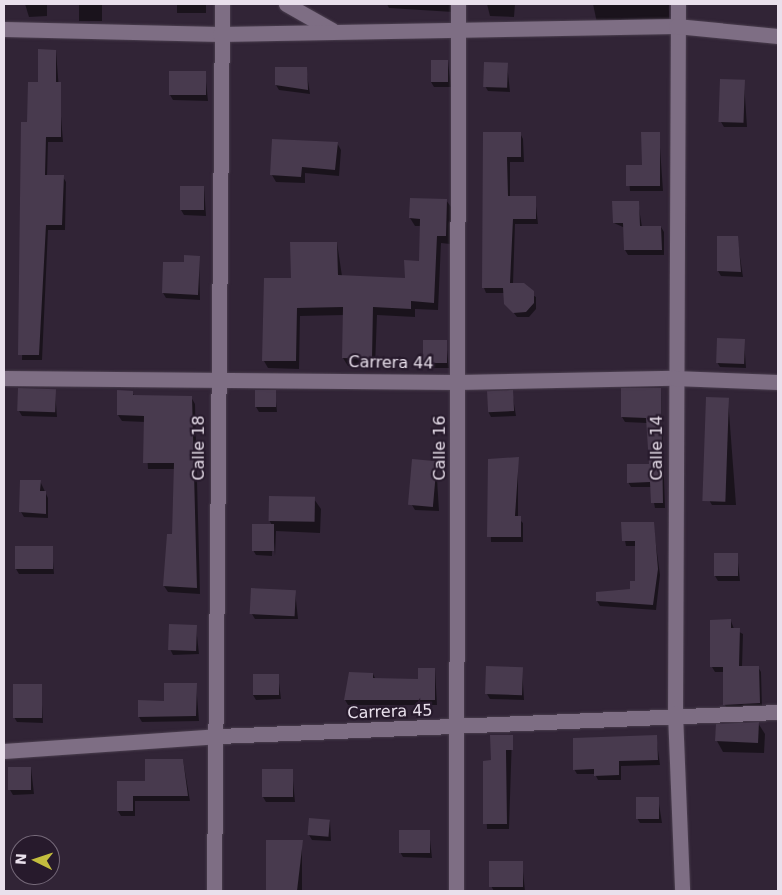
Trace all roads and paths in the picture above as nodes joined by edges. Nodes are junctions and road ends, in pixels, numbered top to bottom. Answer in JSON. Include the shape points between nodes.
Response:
{"nodes":[{"id":1,"x":222,"y":4,"type":"edge"},
{"id":2,"x":286,"y":4,"type":"edge"},
{"id":3,"x":458,"y":4,"type":"edge"},
{"id":4,"x":678,"y":4,"type":"edge"},
{"id":5,"x":676,"y":26,"type":"junction"},
{"id":6,"x":458,"y":28,"type":"junction"},
{"id":7,"x":4,"y":29,"type":"edge"},
{"id":8,"x":332,"y":30,"type":"junction"},
{"id":9,"x":220,"y":34,"type":"junction"},
{"id":10,"x":778,"y":36,"type":"edge"},
{"id":11,"x":216,"y":377,"type":"junction"},
{"id":12,"x":4,"y":378,"type":"edge"},
{"id":13,"x":674,"y":378,"type":"junction"},
{"id":14,"x":457,"y":382,"type":"junction"},
{"id":15,"x":778,"y":382,"type":"edge"},
{"id":16,"x":778,"y":712,"type":"edge"},
{"id":17,"x":676,"y":713,"type":"junction"},
{"id":18,"x":459,"y":727,"type":"junction"},
{"id":19,"x":218,"y":736,"type":"junction"},
{"id":20,"x":4,"y":752,"type":"edge"},
{"id":21,"x":214,"y":891,"type":"edge"},
{"id":22,"x":456,"y":891,"type":"edge"},
{"id":23,"x":682,"y":891,"type":"edge"}],
"edges":[{"from":1,"to":9,"type":"street","name":"Calle 18"},
{"from":2,"to":8,"type":"street"},
{"from":3,"to":6,"type":"street","name":"Calle 16"},
{"from":4,"to":5,"type":"street","name":"Calle 14"},
{"from":5,"to":6,"type":"street"},
{"from":5,"to":10,"type":"street"},
{"from":5,"to":13,"type":"street","name":"Calle 14"},
{"from":6,"to":8,"type":"street"},
{"from":6,"to":14,"type":"street","name":"Calle 16"},
{"from":7,"to":9,"type":"street"},
{"from":8,"to":9,"type":"street"},
{"from":9,"to":11,"type":"street","name":"Calle 18"},
{"from":11,"to":12,"type":"street","name":"Carrera 44"},
{"from":11,"to":14,"type":"street","name":"Carrera 44"},
{"from":11,"to":19,"type":"street","name":"Calle 18"},
{"from":13,"to":14,"type":"street","name":"Carrera 44"},
{"from":13,"to":15,"type":"street","name":"Carrera 44"},
{"from":13,"to":17,"type":"street","name":"Calle 14"},
{"from":14,"to":18,"type":"street","name":"Calle 16"},
{"from":16,"to":17,"type":"street","name":"Carrera 45"},
{"from":17,"to":18,"type":"street","name":"Carrera 45"},
{"from":17,"to":23,"type":"street","name":"Calle 14"},
{"from":18,"to":19,"type":"street","name":"Carrera 45"},
{"from":18,"to":22,"type":"street","name":"Calle 16"},
{"from":19,"to":20,"type":"street","name":"Carrera 45"},
{"from":19,"to":21,"type":"street","name":"Calle 18"}]}
